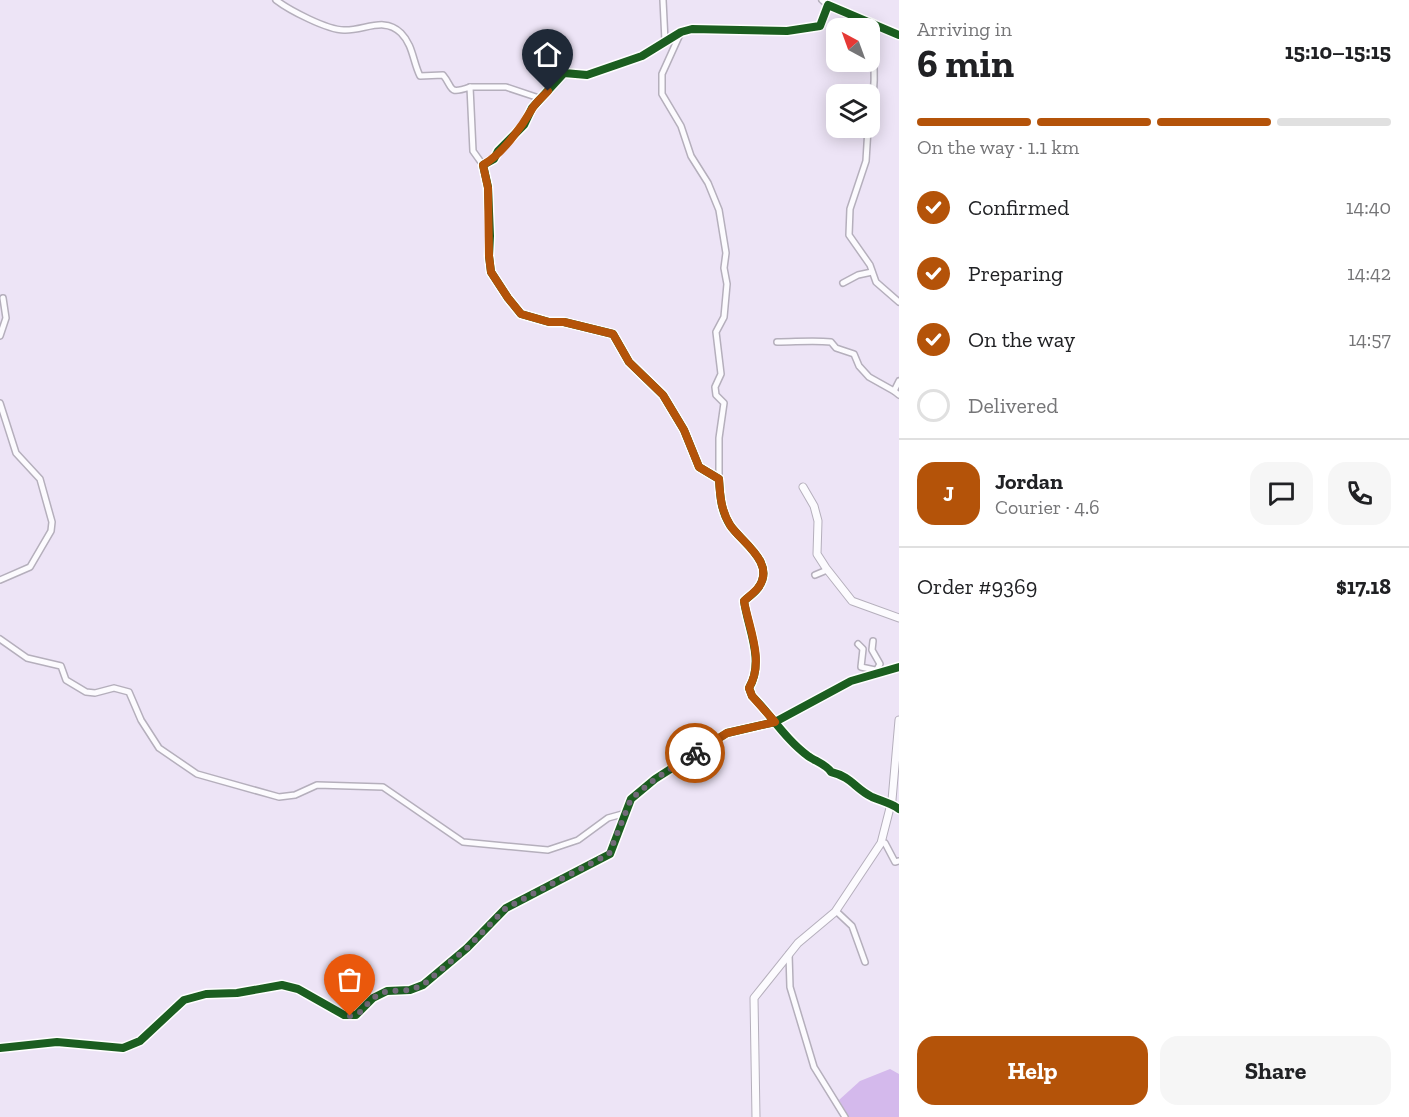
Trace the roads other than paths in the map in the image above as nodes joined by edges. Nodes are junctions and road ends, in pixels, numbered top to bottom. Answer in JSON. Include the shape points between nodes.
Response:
{"nodes":[{"id":1,"x":276,"y":0,"type":"edge"},
{"id":2,"x":663,"y":0,"type":"edge"},
{"id":3,"x":825,"y":2,"type":"edge"},
{"id":4,"x":854,"y":18,"type":"edge"},
{"id":5,"x":880,"y":29,"type":"edge"},
{"id":6,"x":681,"y":32,"type":"junction"},
{"id":7,"x":899,"y":35,"type":"edge"},
{"id":8,"x":665,"y":41,"type":"junction"},
{"id":9,"x":587,"y":75,"type":"joint"},
{"id":10,"x":470,"y":87,"type":"junction"},
{"id":11,"x":542,"y":99,"type":"junction"},
{"id":12,"x":867,"y":138,"type":"edge"},
{"id":13,"x":483,"y":165,"type":"junction"},
{"id":14,"x":873,"y":272,"type":"junction"},
{"id":15,"x":843,"y":283,"type":"dead end"},
{"id":16,"x":3,"y":298,"type":"dead end"},
{"id":17,"x":899,"y":302,"type":"edge"},
{"id":18,"x":0,"y":336,"type":"edge"},
{"id":19,"x":777,"y":342,"type":"dead end"},
{"id":20,"x":899,"y":381,"type":"edge"},
{"id":21,"x":896,"y":393,"type":"edge"},
{"id":22,"x":0,"y":403,"type":"edge"},
{"id":23,"x":719,"y":479,"type":"junction"},
{"id":24,"x":803,"y":487,"type":"dead end"},
{"id":25,"x":827,"y":570,"type":"junction"},
{"id":26,"x":815,"y":575,"type":"dead end"},
{"id":27,"x":0,"y":580,"type":"edge"},
{"id":28,"x":899,"y":618,"type":"edge"},
{"id":29,"x":0,"y":639,"type":"edge"},
{"id":30,"x":873,"y":641,"type":"dead end"},
{"id":31,"x":858,"y":644,"type":"dead end"},
{"id":32,"x":899,"y":667,"type":"edge"},
{"id":33,"x":875,"y":672,"type":"junction"},
{"id":34,"x":899,"y":720,"type":"edge"},
{"id":35,"x":775,"y":722,"type":"junction"},
{"id":36,"x":891,"y":804,"type":"junction"},
{"id":37,"x":899,"y":809,"type":"edge"},
{"id":38,"x":626,"y":813,"type":"junction"},
{"id":39,"x":881,"y":843,"type":"junction"},
{"id":40,"x":899,"y":861,"type":"edge"},
{"id":41,"x":837,"y":910,"type":"junction"},
{"id":42,"x":789,"y":954,"type":"junction"},
{"id":43,"x":865,"y":962,"type":"dead end"},
{"id":44,"x":0,"y":1048,"type":"edge"},
{"id":45,"x":756,"y":1117,"type":"edge"},
{"id":46,"x":845,"y":1117,"type":"edge"}],
"edges":[{"from":1,"to":10,"type":"street","via":[[336,29],[390,26],[405,39],[420,76],[443,75],[450,90]]},
{"from":2,"to":8,"type":"street"},
{"from":3,"to":4,"type":"street"},
{"from":3,"to":6,"type":"street","via":[[820,26],[757,32]]},
{"from":5,"to":7,"type":"street"},
{"from":6,"to":8,"type":"street"},
{"from":6,"to":23,"type":"street","via":[[662,74],[662,94],[719,210],[726,253],[724,316],[716,332],[721,374],[715,387],[724,404],[718,438]]},
{"from":8,"to":9,"type":"street","via":[[642,56]]},
{"from":9,"to":11,"type":"street","via":[[564,73]]},
{"from":10,"to":11,"type":"street","via":[[506,87]]},
{"from":10,"to":13,"type":"street","via":[[473,151]]},
{"from":11,"to":13,"type":"street","via":[[494,159]]},
{"from":12,"to":14,"type":"street","via":[[866,161],[850,209],[848,229],[853,245]]},
{"from":13,"to":23,"type":"street","via":[[488,188],[491,272],[508,298],[521,314],[613,334],[629,362],[663,395],[684,430],[699,467]]},
{"from":14,"to":15,"type":"street"},
{"from":14,"to":17,"type":"street","via":[[876,282]]},
{"from":16,"to":18,"type":"street","via":[[6,318]]},
{"from":19,"to":21,"type":"street","via":[[831,342],[836,348],[854,354],[869,377]]},
{"from":20,"to":21,"type":"street"},
{"from":22,"to":27,"type":"street","via":[[16,453],[44,488],[52,522],[51,531],[30,567]]},
{"from":23,"to":35,"type":"street","via":[[720,498],[729,523],[759,556],[759,588],[744,601],[756,643],[749,688]]},
{"from":24,"to":25,"type":"street","via":[[814,506],[818,521],[817,554]]},
{"from":25,"to":26,"type":"street"},
{"from":25,"to":28,"type":"street","via":[[852,601]]},
{"from":29,"to":38,"type":"street","via":[[27,658],[62,666],[66,680],[86,692],[114,688],[129,693],[141,720],[163,752],[197,774],[241,788],[290,796],[324,784],[383,787],[463,842],[541,850],[578,840],[608,818]]},
{"from":30,"to":33,"type":"street","via":[[872,650],[880,663]]},
{"from":31,"to":33,"type":"street","via":[[863,649],[861,667]]},
{"from":32,"to":33,"type":"street"},
{"from":33,"to":35,"type":"street"},
{"from":34,"to":36,"type":"street"},
{"from":35,"to":36,"type":"street","via":[[807,755],[831,772],[847,776],[874,798]]},
{"from":35,"to":38,"type":"street","via":[[727,733],[655,779],[631,799]]},
{"from":36,"to":37,"type":"street"},
{"from":36,"to":39,"type":"street"},
{"from":38,"to":44,"type":"street","via":[[609,854],[506,908],[423,985],[387,991],[373,998],[356,1015],[344,1015],[298,989],[282,985],[184,1000],[140,1041],[123,1048],[57,1042]]},
{"from":39,"to":40,"type":"street","via":[[885,843],[895,862]]},
{"from":39,"to":41,"type":"street"},
{"from":41,"to":42,"type":"street"},
{"from":41,"to":43,"type":"street","via":[[852,926]]},
{"from":42,"to":45,"type":"street","via":[[754,998]]},
{"from":42,"to":46,"type":"street","via":[[790,987],[814,1067]]}]}
